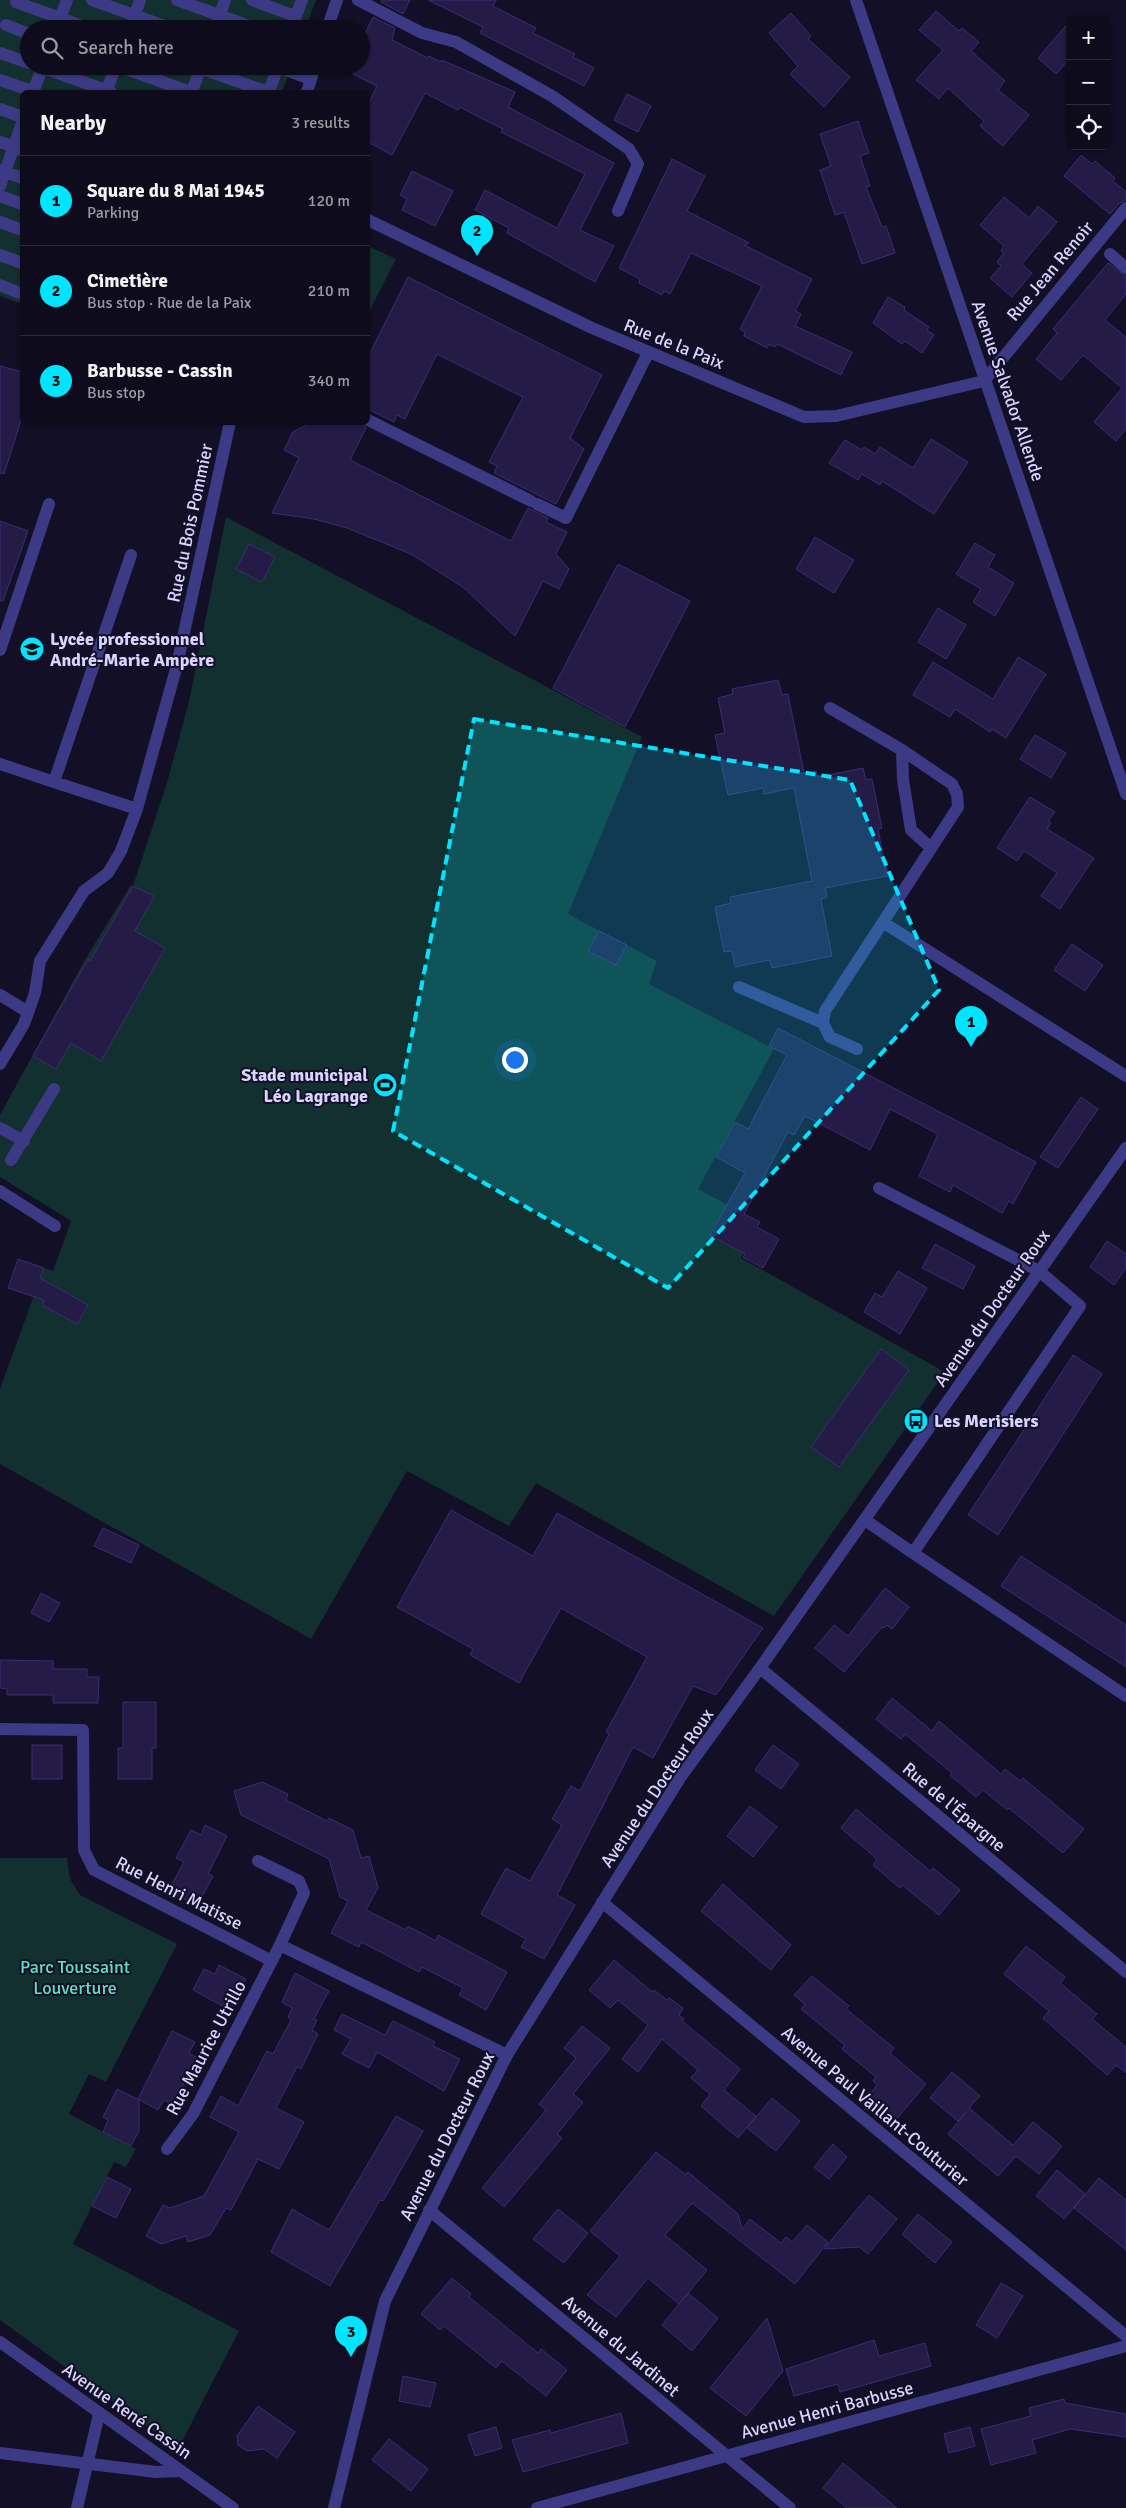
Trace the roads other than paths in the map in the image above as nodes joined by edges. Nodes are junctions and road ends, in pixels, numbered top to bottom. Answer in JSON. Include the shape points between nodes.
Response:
{"nodes":[{"id":1,"x":67,"y":0,"type":"edge"},
{"id":2,"x":92,"y":0,"type":"edge"},
{"id":3,"x":140,"y":0,"type":"edge"},
{"id":4,"x":177,"y":0,"type":"edge"},
{"id":5,"x":225,"y":0,"type":"edge"},
{"id":6,"x":252,"y":0,"type":"edge"},
{"id":7,"x":302,"y":0,"type":"edge"},
{"id":8,"x":337,"y":0,"type":"edge"},
{"id":9,"x":358,"y":0,"type":"edge"},
{"id":10,"x":856,"y":0,"type":"edge"},
{"id":11,"x":16,"y":2,"type":"dead end"},
{"id":12,"x":135,"y":15,"type":"junction"},
{"id":13,"x":219,"y":15,"type":"junction"},
{"id":14,"x":295,"y":16,"type":"junction"},
{"id":15,"x":52,"y":20,"type":"edge"},
{"id":16,"x":59,"y":20,"type":"edge"},
{"id":17,"x":133,"y":20,"type":"edge"},
{"id":18,"x":149,"y":20,"type":"edge"},
{"id":19,"x":218,"y":20,"type":"edge"},
{"id":20,"x":233,"y":20,"type":"edge"},
{"id":21,"x":294,"y":20,"type":"edge"},
{"id":22,"x":331,"y":20,"type":"edge"},
{"id":23,"x":6,"y":25,"type":"dead end"},
{"id":24,"x":20,"y":30,"type":"edge"},
{"id":25,"x":0,"y":53,"type":"edge"},
{"id":26,"x":20,"y":60,"type":"edge"},
{"id":27,"x":39,"y":75,"type":"edge"},
{"id":28,"x":62,"y":75,"type":"edge"},
{"id":29,"x":114,"y":75,"type":"edge"},
{"id":30,"x":143,"y":75,"type":"edge"},
{"id":31,"x":196,"y":75,"type":"edge"},
{"id":32,"x":221,"y":75,"type":"edge"},
{"id":33,"x":274,"y":75,"type":"edge"},
{"id":34,"x":300,"y":75,"type":"edge"},
{"id":35,"x":312,"y":75,"type":"edge"},
{"id":36,"x":311,"y":79,"type":"junction"},
{"id":37,"x":0,"y":80,"type":"edge"},
{"id":38,"x":28,"y":90,"type":"edge"},
{"id":39,"x":35,"y":90,"type":"edge"},
{"id":40,"x":103,"y":90,"type":"edge"},
{"id":41,"x":109,"y":90,"type":"edge"},
{"id":42,"x":185,"y":90,"type":"edge"},
{"id":43,"x":192,"y":90,"type":"edge"},
{"id":44,"x":262,"y":90,"type":"edge"},
{"id":45,"x":269,"y":90,"type":"edge"},
{"id":46,"x":308,"y":90,"type":"edge"},
{"id":47,"x":0,"y":109,"type":"edge"},
{"id":48,"x":20,"y":116,"type":"edge"},
{"id":49,"x":20,"y":136,"type":"edge"},
{"id":50,"x":0,"y":142,"type":"edge"},
{"id":51,"x":18,"y":148,"type":"edge"},
{"id":52,"x":3,"y":170,"type":"edge"},
{"id":53,"x":20,"y":177,"type":"edge"},
{"id":54,"x":0,"y":186,"type":"edge"},
{"id":55,"x":0,"y":196,"type":"edge"},
{"id":56,"x":20,"y":203,"type":"edge"},
{"id":57,"x":1126,"y":208,"type":"edge"},
{"id":58,"x":618,"y":211,"type":"dead end"},
{"id":59,"x":370,"y":221,"type":"edge"},
{"id":60,"x":0,"y":222,"type":"edge"},
{"id":61,"x":20,"y":229,"type":"edge"},
{"id":62,"x":1110,"y":254,"type":"dead end"},
{"id":63,"x":0,"y":255,"type":"edge"},
{"id":64,"x":20,"y":262,"type":"edge"},
{"id":65,"x":1126,"y":268,"type":"edge"},
{"id":66,"x":0,"y":285,"type":"edge"},
{"id":67,"x":20,"y":293,"type":"edge"},
{"id":68,"x":648,"y":353,"type":"junction"},
{"id":69,"x":984,"y":381,"type":"junction"},
{"id":70,"x":370,"y":421,"type":"edge"},
{"id":71,"x":229,"y":425,"type":"edge"},
{"id":72,"x":49,"y":504,"type":"dead end"},
{"id":73,"x":131,"y":555,"type":"dead end"},
{"id":74,"x":0,"y":650,"type":"edge"},
{"id":75,"x":830,"y":708,"type":"dead end"},
{"id":76,"x":902,"y":750,"type":"junction"},
{"id":77,"x":0,"y":764,"type":"edge"},
{"id":78,"x":54,"y":782,"type":"junction"},
{"id":79,"x":1126,"y":794,"type":"edge"},
{"id":80,"x":137,"y":809,"type":"junction"},
{"id":81,"x":932,"y":848,"type":"junction"},
{"id":82,"x":884,"y":922,"type":"junction"},
{"id":83,"x":739,"y":988,"type":"dead end"},
{"id":84,"x":0,"y":995,"type":"edge"},
{"id":85,"x":28,"y":1012,"type":"junction"},
{"id":86,"x":823,"y":1023,"type":"junction"},
{"id":87,"x":856,"y":1049,"type":"dead end"},
{"id":88,"x":0,"y":1064,"type":"edge"},
{"id":89,"x":1126,"y":1076,"type":"edge"},
{"id":90,"x":54,"y":1089,"type":"dead end"},
{"id":91,"x":0,"y":1128,"type":"edge"},
{"id":92,"x":24,"y":1141,"type":"junction"},
{"id":93,"x":1126,"y":1148,"type":"edge"},
{"id":94,"x":11,"y":1160,"type":"dead end"},
{"id":95,"x":879,"y":1188,"type":"dead end"},
{"id":96,"x":0,"y":1191,"type":"edge"},
{"id":97,"x":55,"y":1226,"type":"dead end"},
{"id":98,"x":1039,"y":1271,"type":"junction"},
{"id":99,"x":865,"y":1520,"type":"junction"},
{"id":100,"x":913,"y":1553,"type":"junction"},
{"id":101,"x":760,"y":1668,"type":"junction"},
{"id":102,"x":1126,"y":1696,"type":"edge"},
{"id":103,"x":0,"y":1729,"type":"edge"},
{"id":104,"x":258,"y":1861,"type":"dead end"},
{"id":105,"x":602,"y":1902,"type":"junction"},
{"id":106,"x":280,"y":1945,"type":"junction"},
{"id":107,"x":272,"y":1961,"type":"junction"},
{"id":108,"x":1126,"y":1972,"type":"edge"},
{"id":109,"x":507,"y":2054,"type":"junction"},
{"id":110,"x":167,"y":2149,"type":"dead end"},
{"id":111,"x":429,"y":2210,"type":"junction"},
{"id":112,"x":1126,"y":2336,"type":"edge"},
{"id":113,"x":0,"y":2342,"type":"edge"},
{"id":114,"x":1126,"y":2346,"type":"edge"},
{"id":115,"x":100,"y":2414,"type":"junction"},
{"id":116,"x":0,"y":2453,"type":"edge"},
{"id":117,"x":727,"y":2456,"type":"junction"},
{"id":118,"x":88,"y":2463,"type":"junction"},
{"id":119,"x":181,"y":2471,"type":"junction"},
{"id":120,"x":77,"y":2508,"type":"edge"},
{"id":121,"x":233,"y":2508,"type":"edge"},
{"id":122,"x":334,"y":2508,"type":"edge"},
{"id":123,"x":537,"y":2508,"type":"edge"},
{"id":124,"x":790,"y":2508,"type":"edge"}],
"edges":[{"from":1,"to":16,"type":"street"},
{"from":2,"to":12,"type":"street"},
{"from":3,"to":12,"type":"street"},
{"from":4,"to":13,"type":"street"},
{"from":5,"to":13,"type":"street"},
{"from":6,"to":14,"type":"street"},
{"from":7,"to":14,"type":"street"},
{"from":8,"to":22,"type":"street"},
{"from":9,"to":58,"type":"street","via":[[422,33],[456,42],[552,96],[628,149],[638,164]]},
{"from":10,"to":69,"type":"street","name":"Avenue Salvador Allende"},
{"from":11,"to":15,"type":"street"},
{"from":12,"to":17,"type":"street"},
{"from":12,"to":18,"type":"street"},
{"from":13,"to":19,"type":"street"},
{"from":13,"to":20,"type":"street"},
{"from":14,"to":21,"type":"street"},
{"from":23,"to":24,"type":"street"},
{"from":25,"to":26,"type":"street"},
{"from":27,"to":39,"type":"street"},
{"from":28,"to":40,"type":"street"},
{"from":29,"to":41,"type":"street"},
{"from":30,"to":42,"type":"street"},
{"from":31,"to":43,"type":"street"},
{"from":32,"to":44,"type":"street"},
{"from":33,"to":45,"type":"street"},
{"from":34,"to":36,"type":"street"},
{"from":35,"to":36,"type":"street"},
{"from":36,"to":46,"type":"street"},
{"from":37,"to":38,"type":"street"},
{"from":47,"to":48,"type":"street"},
{"from":49,"to":51,"type":"street"},
{"from":50,"to":51,"type":"street"},
{"from":51,"to":52,"type":"street"},
{"from":52,"to":53,"type":"street"},
{"from":52,"to":54,"type":"street"},
{"from":55,"to":56,"type":"street"},
{"from":57,"to":69,"type":"street","name":"Rue Jean Renoir"},
{"from":59,"to":68,"type":"street","name":"Rue de la Paix"},
{"from":60,"to":61,"type":"street"},
{"from":62,"to":65,"type":"street"},
{"from":63,"to":64,"type":"street"},
{"from":66,"to":67,"type":"street"},
{"from":68,"to":69,"type":"street","name":"Rue de la Paix","via":[[804,417],[836,416]]},
{"from":68,"to":70,"type":"street","via":[[566,518]]},
{"from":69,"to":79,"type":"street","name":"Avenue Salvador Allende"},
{"from":71,"to":80,"type":"street","name":"Rue du Bois Pommier","via":[[177,665]]},
{"from":72,"to":74,"type":"street"},
{"from":73,"to":78,"type":"street"},
{"from":75,"to":76,"type":"street"},
{"from":76,"to":81,"type":"street","via":[[911,830]]},
{"from":76,"to":81,"type":"street","via":[[952,784],[957,794],[958,807]]},
{"from":77,"to":78,"type":"street"},
{"from":78,"to":80,"type":"street"},
{"from":80,"to":85,"type":"street","name":"Rue du Bois Pommier","via":[[121,851],[108,873],[84,890],[40,960],[35,993]]},
{"from":81,"to":82,"type":"street"},
{"from":82,"to":86,"type":"street","via":[[825,1010]]},
{"from":82,"to":89,"type":"street"},
{"from":83,"to":86,"type":"street"},
{"from":84,"to":85,"type":"street"},
{"from":85,"to":88,"type":"street","name":"Rue du Bois Pommier"},
{"from":86,"to":87,"type":"street","via":[[830,1037]]},
{"from":90,"to":92,"type":"street"},
{"from":91,"to":92,"type":"street"},
{"from":92,"to":94,"type":"street"},
{"from":93,"to":98,"type":"street","name":"Avenue du Docteur Roux"},
{"from":95,"to":98,"type":"street"},
{"from":96,"to":97,"type":"street"},
{"from":98,"to":99,"type":"street","name":"Avenue du Docteur Roux"},
{"from":98,"to":100,"type":"street","via":[[1080,1306]]},
{"from":99,"to":100,"type":"street"},
{"from":99,"to":101,"type":"street","name":"Avenue du Docteur Roux"},
{"from":100,"to":102,"type":"street"},
{"from":101,"to":105,"type":"street","name":"Avenue du Docteur Roux","via":[[680,1778]]},
{"from":101,"to":108,"type":"street","name":"Rue de l'Épargne"},
{"from":103,"to":107,"type":"street","name":"Rue Henri Matisse","via":[[83,1730],[84,1850],[94,1870]]},
{"from":104,"to":106,"type":"street","via":[[299,1881],[304,1893]]},
{"from":105,"to":109,"type":"street","name":"Avenue du Docteur Roux"},
{"from":105,"to":112,"type":"street","name":"Avenue Paul Vaillant-Couturier"},
{"from":106,"to":107,"type":"street"},
{"from":106,"to":109,"type":"street"},
{"from":107,"to":110,"type":"street","name":"Rue Maurice Utrillo","via":[[193,2114]]},
{"from":109,"to":111,"type":"street","name":"Avenue du Docteur Roux"},
{"from":111,"to":117,"type":"street","name":"Avenue du Jardinet"},
{"from":111,"to":122,"type":"street","name":"Avenue du Docteur Roux","via":[[386,2301]]},
{"from":113,"to":115,"type":"street","name":"Avenue René Cassin"},
{"from":114,"to":117,"type":"street","name":"Avenue Henri Barbusse"},
{"from":115,"to":118,"type":"street"},
{"from":115,"to":119,"type":"street","name":"Avenue René Cassin"},
{"from":116,"to":118,"type":"street"},
{"from":117,"to":123,"type":"street","name":"Avenue Henri Barbusse"},
{"from":117,"to":124,"type":"street","name":"Avenue du Jardinet"},
{"from":118,"to":119,"type":"street","via":[[156,2472]]},
{"from":118,"to":120,"type":"street"},
{"from":119,"to":121,"type":"street","name":"Avenue René Cassin"}]}
